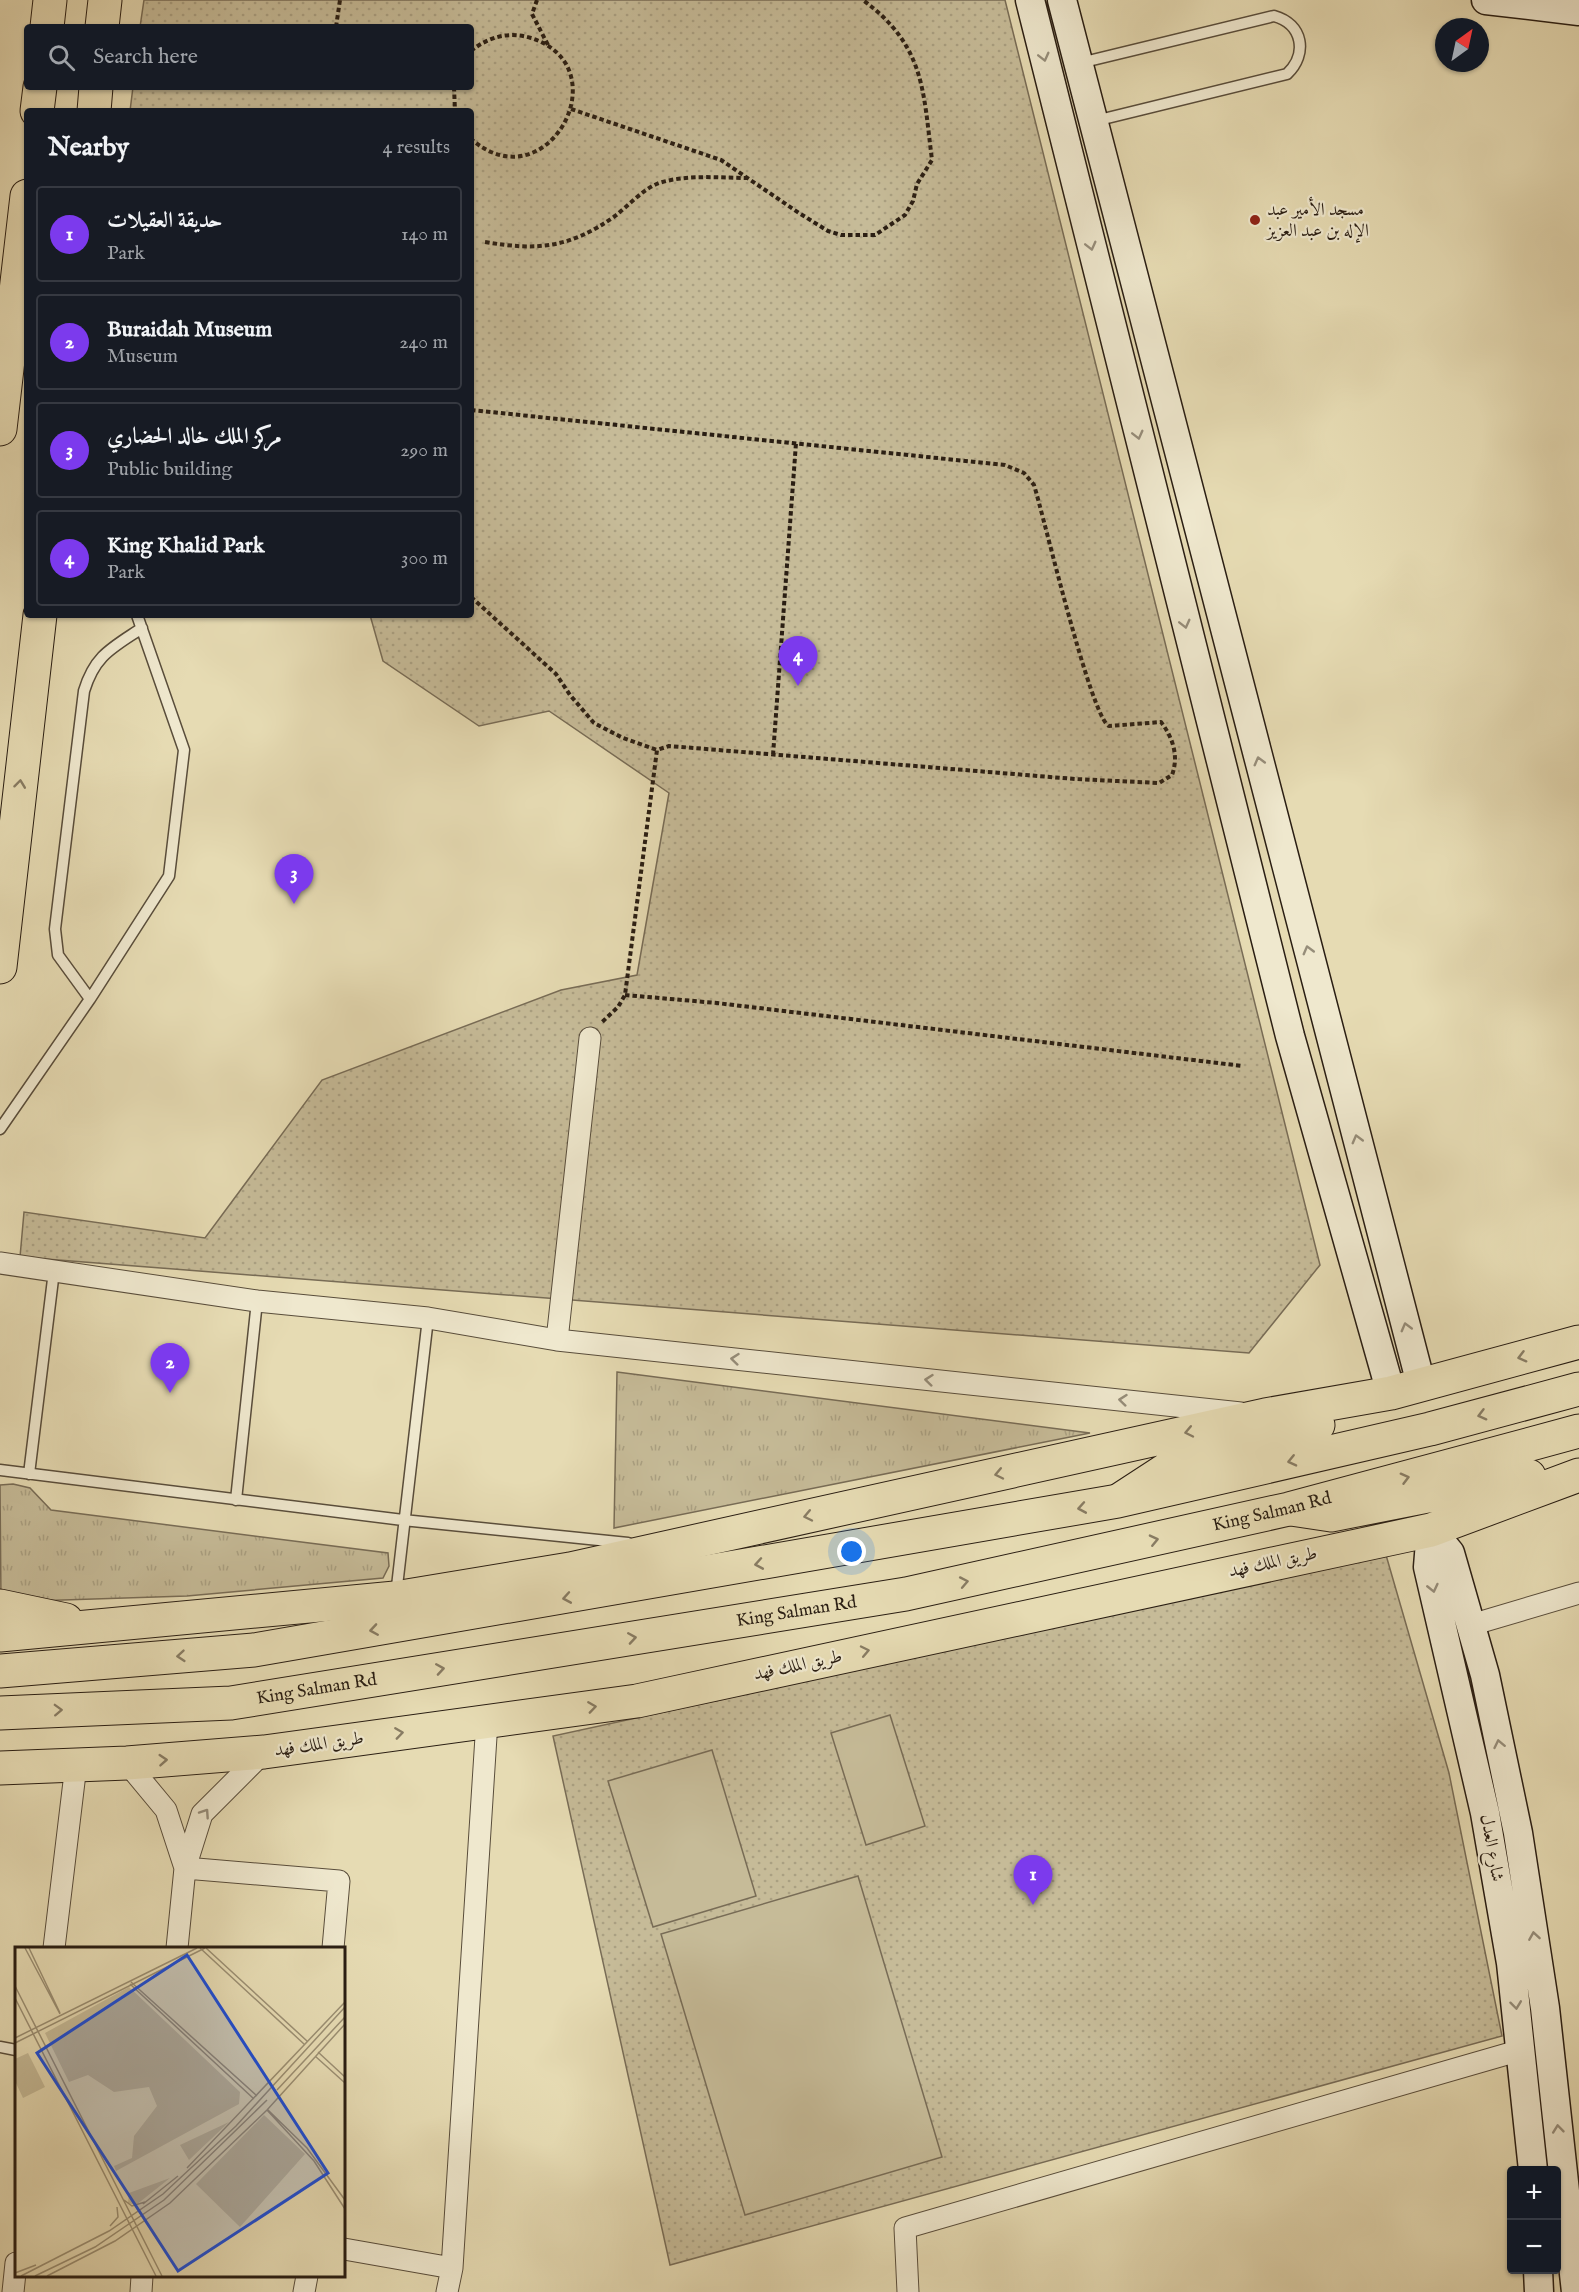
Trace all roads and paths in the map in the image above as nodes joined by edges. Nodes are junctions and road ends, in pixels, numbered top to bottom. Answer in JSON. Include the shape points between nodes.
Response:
{"nodes":[{"id":1,"x":50,"y":0,"type":"edge"},
{"id":2,"x":105,"y":0,"type":"edge"},
{"id":3,"x":340,"y":0,"type":"edge"},
{"id":4,"x":537,"y":0,"type":"edge"},
{"id":5,"x":863,"y":0,"type":"edge"},
{"id":6,"x":1030,"y":0,"type":"edge"},
{"id":7,"x":1062,"y":0,"type":"edge"},
{"id":8,"x":1486,"y":0,"type":"edge"},
{"id":9,"x":1579,"y":11,"type":"edge"},
{"id":10,"x":46,"y":24,"type":"edge"},
{"id":11,"x":102,"y":24,"type":"edge"},
{"id":12,"x":336,"y":24,"type":"edge"},
{"id":13,"x":550,"y":48,"type":"junction"},
{"id":14,"x":474,"y":49,"type":"edge"},
{"id":15,"x":1078,"y":63,"type":"junction"},
{"id":16,"x":40,"y":90,"type":"edge"},
{"id":17,"x":96,"y":90,"type":"edge"},
{"id":18,"x":454,"y":90,"type":"edge"},
{"id":19,"x":37,"y":108,"type":"edge"},
{"id":20,"x":94,"y":108,"type":"edge"},
{"id":21,"x":454,"y":108,"type":"edge"},
{"id":22,"x":571,"y":109,"type":"junction"},
{"id":23,"x":1092,"y":122,"type":"junction"},
{"id":24,"x":474,"y":141,"type":"edge"},
{"id":25,"x":750,"y":178,"type":"junction"},
{"id":26,"x":24,"y":222,"type":"edge"},
{"id":27,"x":485,"y":242,"type":"dead end"},
{"id":28,"x":474,"y":410,"type":"edge"},
{"id":29,"x":0,"y":429,"type":"edge"},
{"id":30,"x":796,"y":443,"type":"junction"},
{"id":31,"x":474,"y":600,"type":"edge"},
{"id":32,"x":40,"y":618,"type":"edge"},
{"id":33,"x":138,"y":618,"type":"edge"},
{"id":34,"x":142,"y":628,"type":"junction"},
{"id":35,"x":657,"y":750,"type":"junction"},
{"id":36,"x":773,"y":755,"type":"junction"},
{"id":37,"x":0,"y":967,"type":"edge"},
{"id":38,"x":626,"y":994,"type":"junction"},
{"id":39,"x":90,"y":999,"type":"junction"},
{"id":40,"x":590,"y":1038,"type":"joint"},
{"id":41,"x":1243,"y":1065,"type":"dead end"},
{"id":42,"x":0,"y":1129,"type":"edge"},
{"id":43,"x":0,"y":1263,"type":"edge"},
{"id":44,"x":54,"y":1271,"type":"junction"},
{"id":45,"x":257,"y":1301,"type":"junction"},
{"id":46,"x":428,"y":1318,"type":"junction"},
{"id":47,"x":557,"y":1340,"type":"junction"},
{"id":48,"x":1579,"y":1342,"type":"edge"},
{"id":49,"x":1406,"y":1389,"type":"junction"},
{"id":50,"x":1579,"y":1389,"type":"edge"},
{"id":51,"x":1265,"y":1415,"type":"junction"},
{"id":52,"x":1579,"y":1431,"type":"edge"},
{"id":53,"x":0,"y":1470,"type":"edge"},
{"id":54,"x":29,"y":1474,"type":"junction"},
{"id":55,"x":1577,"y":1476,"type":"edge"},
{"id":56,"x":236,"y":1500,"type":"junction"},
{"id":57,"x":1118,"y":1501,"type":"junction"},
{"id":58,"x":1289,"y":1509,"type":"junction"},
{"id":59,"x":403,"y":1520,"type":"junction"},
{"id":60,"x":1431,"y":1530,"type":"junction"},
{"id":61,"x":668,"y":1547,"type":"junction"},
{"id":62,"x":1579,"y":1593,"type":"edge"},
{"id":63,"x":395,"y":1598,"type":"junction"},
{"id":64,"x":0,"y":1606,"type":"edge"},
{"id":65,"x":1471,"y":1625,"type":"junction"},
{"id":66,"x":100,"y":1628,"type":"junction"},
{"id":67,"x":48,"y":1633,"type":"junction"},
{"id":68,"x":0,"y":1635,"type":"edge"},
{"id":69,"x":0,"y":1643,"type":"edge"},
{"id":70,"x":0,"y":1671,"type":"edge"},
{"id":71,"x":0,"y":1713,"type":"edge"},
{"id":72,"x":487,"y":1721,"type":"junction"},
{"id":73,"x":0,"y":1751,"type":"edge"},
{"id":74,"x":264,"y":1752,"type":"junction"},
{"id":75,"x":127,"y":1763,"type":"junction"},
{"id":76,"x":76,"y":1765,"type":"junction"},
{"id":77,"x":0,"y":1768,"type":"edge"},
{"id":78,"x":0,"y":1780,"type":"edge"},
{"id":79,"x":185,"y":1868,"type":"junction"},
{"id":80,"x":54,"y":1947,"type":"edge"},
{"id":81,"x":177,"y":1947,"type":"edge"},
{"id":82,"x":333,"y":1947,"type":"edge"},
{"id":83,"x":0,"y":2047,"type":"edge"},
{"id":84,"x":15,"y":2050,"type":"edge"},
{"id":85,"x":1521,"y":2050,"type":"junction"},
{"id":86,"x":1533,"y":2166,"type":"edge"},
{"id":87,"x":345,"y":2249,"type":"edge"},
{"id":88,"x":452,"y":2268,"type":"junction"},
{"id":89,"x":15,"y":2273,"type":"edge"},
{"id":90,"x":1538,"y":2274,"type":"edge"},
{"id":91,"x":142,"y":2277,"type":"edge"},
{"id":92,"x":307,"y":2277,"type":"edge"},
{"id":93,"x":13,"y":2292,"type":"edge"},
{"id":94,"x":141,"y":2292,"type":"edge"},
{"id":95,"x":304,"y":2292,"type":"edge"},
{"id":96,"x":447,"y":2292,"type":"edge"},
{"id":97,"x":908,"y":2292,"type":"edge"},
{"id":98,"x":1539,"y":2292,"type":"edge"},
{"id":99,"x":1576,"y":2292,"type":"edge"}],
"edges":[{"from":1,"to":10,"type":"main road"},
{"from":2,"to":11,"type":"main road"},
{"from":3,"to":12,"type":"path"},
{"from":4,"to":13,"type":"path","via":[[532,14]]},
{"from":5,"to":25,"type":"path","via":[[905,41],[922,80],[932,160],[905,215],[875,235],[841,235],[818,225]]},
{"from":6,"to":49,"type":"street","one_way":true,"via":[[1290,1036]]},
{"from":7,"to":15,"type":"street"},
{"from":8,"to":9,"type":"street"},
{"from":13,"to":14,"type":"path","via":[[523,36],[507,35],[492,38]]},
{"from":13,"to":22,"type":"path","via":[[565,64],[572,80]]},
{"from":15,"to":23,"type":"street"},
{"from":15,"to":23,"type":"lane","via":[[1274,16],[1285,19],[1299,35],[1299,57],[1287,74]]},
{"from":16,"to":19,"type":"main road"},
{"from":17,"to":20,"type":"main road"},
{"from":18,"to":21,"type":"path"},
{"from":22,"to":24,"type":"path","via":[[557,137],[535,152],[501,154]]},
{"from":22,"to":25,"type":"path","via":[[706,154]]},
{"from":49,"to":23,"type":"street","one_way":true},
{"from":25,"to":27,"type":"path","via":[[697,177],[656,184],[589,232],[557,245],[522,248]]},
{"from":26,"to":29,"type":"main road"},
{"from":28,"to":30,"type":"path"},
{"from":30,"to":36,"type":"path"},
{"from":30,"to":36,"type":"path","via":[[1005,465],[1024,473],[1034,485],[1100,718],[1109,726],[1161,722],[1174,742],[1175,766],[1166,781],[1150,783]]},
{"from":31,"to":35,"type":"path","via":[[556,674],[594,723]]},
{"from":37,"to":32,"type":"main road","one_way":true},
{"from":33,"to":34,"type":"lane"},
{"from":34,"to":39,"type":"lane","via":[[184,750],[169,876]]},
{"from":34,"to":39,"type":"lane","via":[[97,660],[84,691],[55,929],[58,955]]},
{"from":35,"to":36,"type":"path","via":[[669,746]]},
{"from":35,"to":38,"type":"path"},
{"from":38,"to":40,"type":"path"},
{"from":38,"to":41,"type":"path"},
{"from":39,"to":42,"type":"lane"},
{"from":40,"to":47,"type":"street"},
{"from":43,"to":44,"type":"street"},
{"from":44,"to":45,"type":"street"},
{"from":44,"to":54,"type":"lane"},
{"from":45,"to":46,"type":"street"},
{"from":45,"to":56,"type":"lane"},
{"from":46,"to":47,"type":"street"},
{"from":46,"to":59,"type":"lane"},
{"from":51,"to":47,"type":"street","one_way":true},
{"from":48,"to":49,"type":"main road","one_way":true},
{"from":49,"to":51,"type":"main road"},
{"from":49,"to":57,"type":"main road","via":[[1350,1416],[1167,1469]]},
{"from":50,"to":57,"type":"main road","one_way":true,"via":[[1430,1429]]},
{"from":51,"to":61,"type":"main road","one_way":true},
{"from":58,"to":52,"type":"main road","name":"King Salman Rd","one_way":true},
{"from":53,"to":54,"type":"lane"},
{"from":54,"to":56,"type":"lane"},
{"from":55,"to":58,"type":"main road","via":[[1532,1476],[1330,1515]]},
{"from":55,"to":60,"type":"main road","name":"طريق الملك فهد"},
{"from":56,"to":59,"type":"lane"},
{"from":57,"to":70,"type":"main road","one_way":true,"via":[[254,1650]]},
{"from":71,"to":58,"type":"main road","name":"King Salman Rd","one_way":true,"via":[[231,1703],[906,1594]]},
{"from":59,"to":61,"type":"lane"},
{"from":59,"to":63,"type":"lane"},
{"from":60,"to":65,"type":"street","via":[[1450,1553]]},
{"from":72,"to":60,"type":"main road","name":"طريق الملك فهد","one_way":true,"via":[[638,1701]]},
{"from":60,"to":85,"type":"street","name":"شارع العدل","one_way":true,"via":[[1428,1567],[1485,1814]]},
{"from":61,"to":63,"type":"main road","via":[[570,1569]]},
{"from":62,"to":65,"type":"street"},
{"from":63,"to":66,"type":"main road"},
{"from":64,"to":66,"type":"main road"},
{"from":99,"to":65,"type":"street","one_way":true,"via":[[1545,2008],[1518,1833]]},
{"from":66,"to":67,"type":"main road"},
{"from":67,"to":68,"type":"main road"},
{"from":67,"to":69,"type":"main road"},
{"from":74,"to":72,"type":"main road","name":"طريق الملك فهد","one_way":true},
{"from":72,"to":88,"type":"street"},
{"from":73,"to":76,"type":"main road"},
{"from":75,"to":74,"type":"main road","name":"طريق الملك فهد","one_way":true},
{"from":79,"to":74,"type":"street","one_way":true,"via":[[202,1814]]},
{"from":75,"to":76,"type":"main road","name":"طريق الملك فهد"},
{"from":75,"to":79,"type":"street","via":[[166,1810]]},
{"from":76,"to":77,"type":"main road","name":"طريق الملك فهد"},
{"from":76,"to":78,"type":"main road"},
{"from":76,"to":80,"type":"street"},
{"from":79,"to":81,"type":"street"},
{"from":79,"to":82,"type":"street","via":[[339,1881]]},
{"from":83,"to":84,"type":"lane"},
{"from":85,"to":86,"type":"street","name":"شارع العدل"},
{"from":85,"to":97,"type":"street","via":[[905,2228]]},
{"from":87,"to":88,"type":"street"},
{"from":88,"to":96,"type":"street"},
{"from":89,"to":93,"type":"street"},
{"from":90,"to":98,"type":"street"},
{"from":91,"to":94,"type":"street"},
{"from":92,"to":95,"type":"street"}]}
